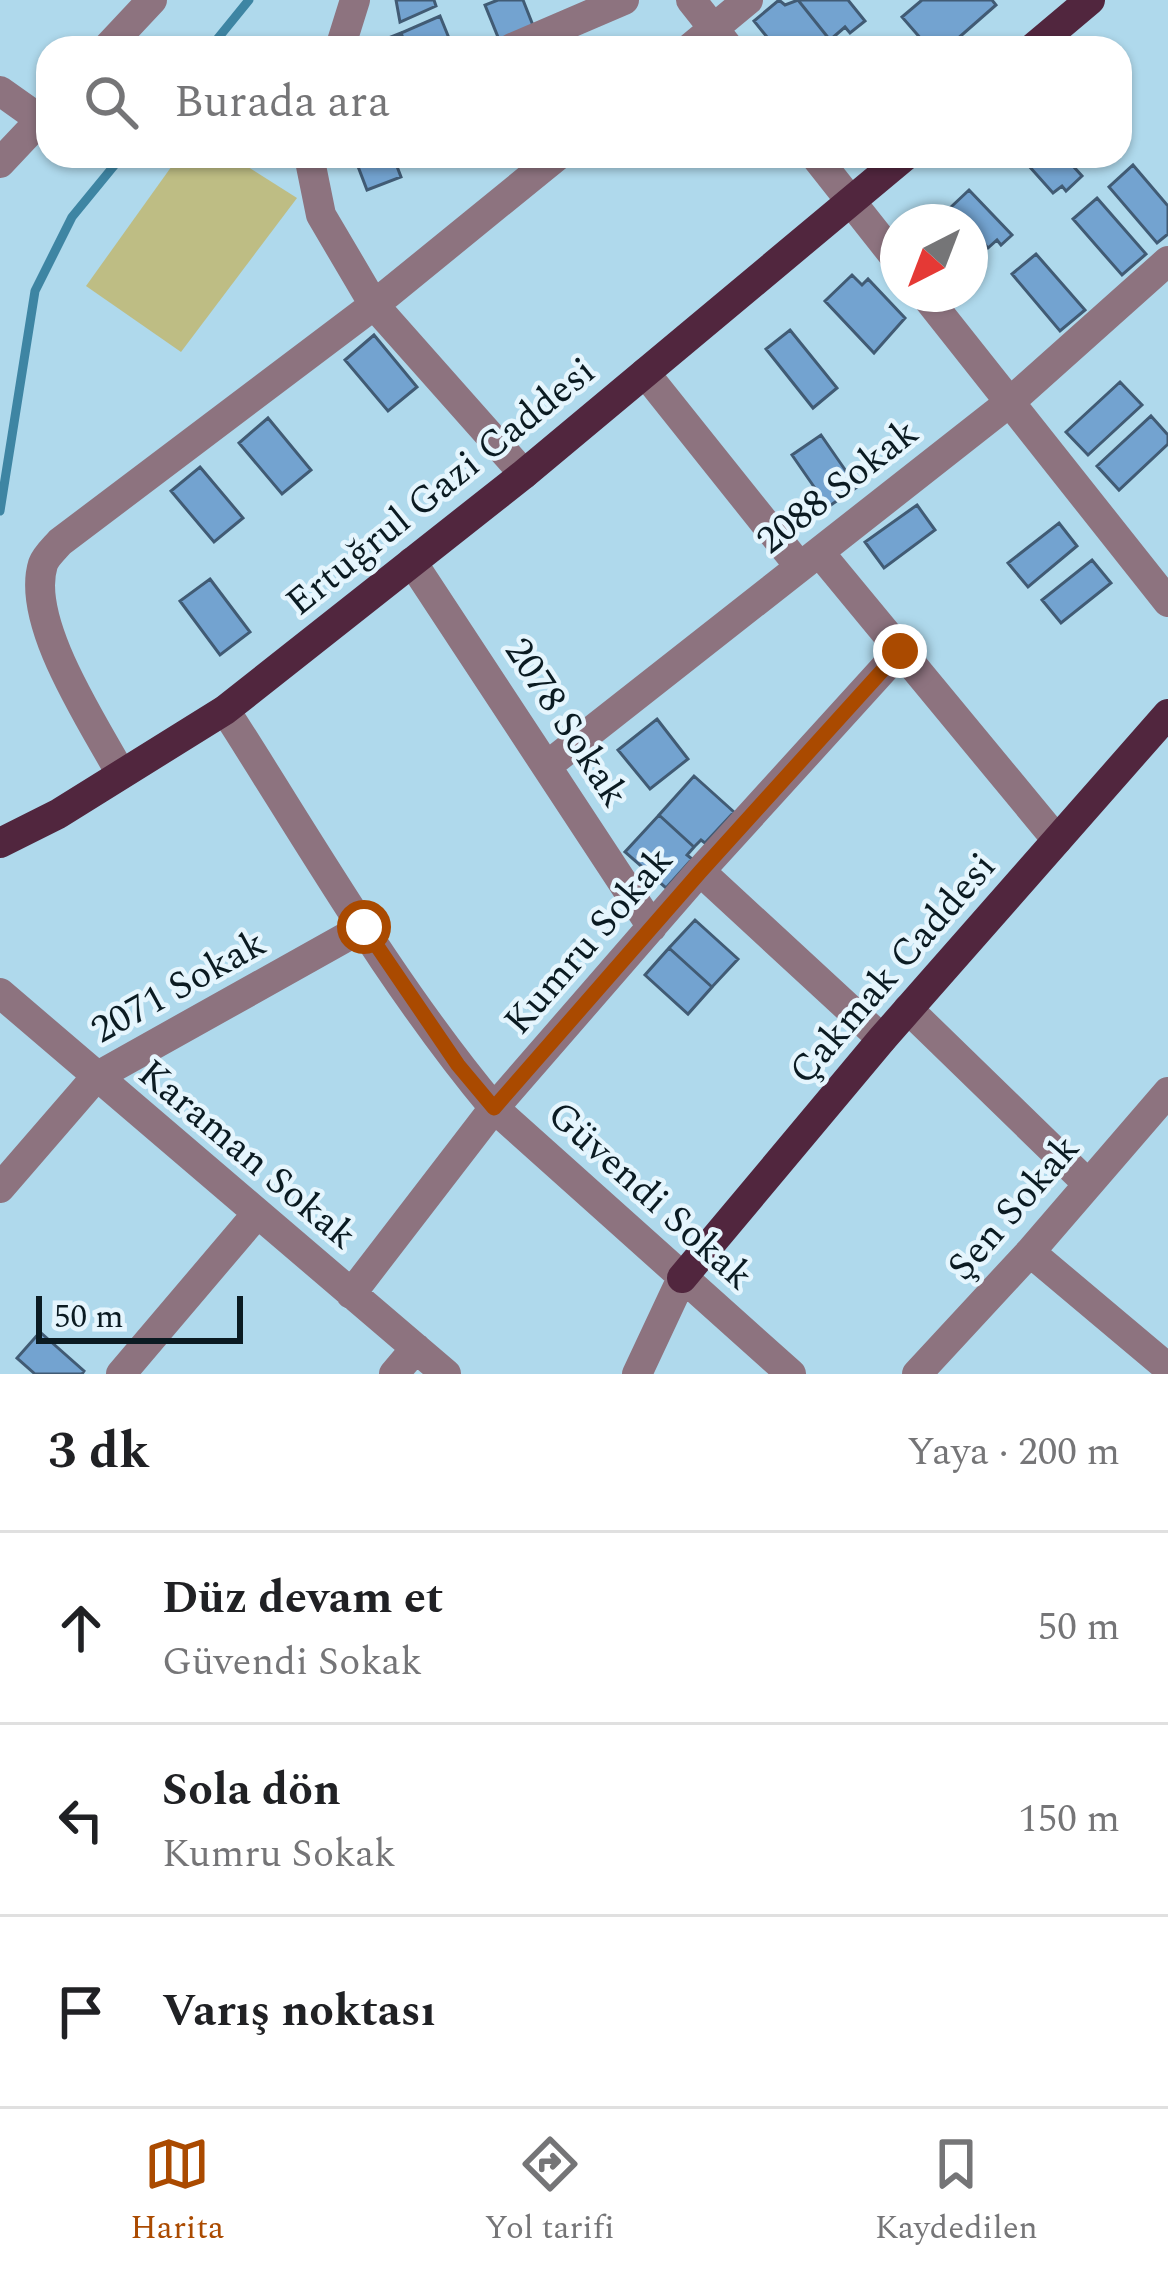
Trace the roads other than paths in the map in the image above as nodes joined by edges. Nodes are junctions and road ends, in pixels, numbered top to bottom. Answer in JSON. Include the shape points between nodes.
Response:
{"nodes":[{"id":1,"x":152,"y":0,"type":"edge"},
{"id":2,"x":355,"y":0,"type":"edge"},
{"id":3,"x":624,"y":0,"type":"edge"},
{"id":4,"x":691,"y":0,"type":"edge"},
{"id":5,"x":748,"y":0,"type":"edge"},
{"id":6,"x":1090,"y":0,"type":"edge"},
{"id":7,"x":118,"y":36,"type":"edge"},
{"id":8,"x":344,"y":36,"type":"edge"},
{"id":9,"x":540,"y":36,"type":"edge"},
{"id":10,"x":708,"y":36,"type":"edge"},
{"id":11,"x":716,"y":36,"type":"edge"},
{"id":12,"x":1048,"y":36,"type":"edge"},
{"id":13,"x":0,"y":91,"type":"edge"},
{"id":14,"x":36,"y":111,"type":"edge"},
{"id":15,"x":36,"y":125,"type":"edge"},
{"id":16,"x":0,"y":163,"type":"edge"},
{"id":17,"x":311,"y":168,"type":"edge"},
{"id":18,"x":542,"y":168,"type":"edge"},
{"id":19,"x":824,"y":168,"type":"edge"},
{"id":20,"x":891,"y":168,"type":"edge"},
{"id":21,"x":851,"y":202,"type":"junction"},
{"id":22,"x":880,"y":238,"type":"edge"},
{"id":23,"x":1166,"y":266,"type":"edge"},
{"id":24,"x":374,"y":304,"type":"junction"},
{"id":25,"x":938,"y":312,"type":"edge"},
{"id":26,"x":645,"y":373,"type":"junction"},
{"id":27,"x":1010,"y":402,"type":"junction"},
{"id":28,"x":524,"y":474,"type":"junction"},
{"id":29,"x":810,"y":559,"type":"junction"},
{"id":30,"x":412,"y":562,"type":"junction"},
{"id":31,"x":1168,"y":602,"type":"edge"},
{"id":32,"x":900,"y":651,"type":"junction"},
{"id":33,"x":225,"y":710,"type":"junction"},
{"id":34,"x":1162,"y":733,"type":"edge"},
{"id":35,"x":548,"y":765,"type":"junction"},
{"id":36,"x":121,"y":774,"type":"junction"},
{"id":37,"x":1057,"y":840,"type":"junction"},
{"id":38,"x":0,"y":842,"type":"edge"},
{"id":39,"x":700,"y":872,"type":"junction"},
{"id":40,"x":364,"y":927,"type":"junction"},
{"id":41,"x":652,"y":927,"type":"junction"},
{"id":42,"x":0,"y":993,"type":"edge"},
{"id":43,"x":908,"y":1010,"type":"junction"},
{"id":44,"x":882,"y":1039,"type":"junction"},
{"id":45,"x":96,"y":1077,"type":"junction"},
{"id":46,"x":1168,"y":1092,"type":"edge"},
{"id":47,"x":494,"y":1108,"type":"junction"},
{"id":48,"x":1087,"y":1183,"type":"junction"},
{"id":49,"x":0,"y":1188,"type":"edge"},
{"id":50,"x":256,"y":1215,"type":"junction"},
{"id":51,"x":1030,"y":1252,"type":"junction"},
{"id":52,"x":682,"y":1278,"type":"junction"},
{"id":53,"x":351,"y":1294,"type":"junction"},
{"id":54,"x":416,"y":1348,"type":"junction"},
{"id":55,"x":1168,"y":1368,"type":"edge"},
{"id":56,"x":121,"y":1374,"type":"edge"},
{"id":57,"x":394,"y":1374,"type":"edge"},
{"id":58,"x":446,"y":1374,"type":"edge"},
{"id":59,"x":637,"y":1374,"type":"edge"},
{"id":60,"x":791,"y":1374,"type":"edge"},
{"id":61,"x":917,"y":1374,"type":"edge"}],
"edges":[{"from":1,"to":7,"type":"street"},
{"from":2,"to":8,"type":"street"},
{"from":3,"to":9,"type":"street"},
{"from":4,"to":10,"type":"street"},
{"from":5,"to":11,"type":"street"},
{"from":6,"to":12,"type":"main road"},
{"from":13,"to":14,"type":"street"},
{"from":15,"to":16,"type":"street"},
{"from":17,"to":24,"type":"street","via":[[321,215]]},
{"from":18,"to":24,"type":"street"},
{"from":19,"to":21,"type":"street"},
{"from":20,"to":21,"type":"main road","name":"Ertuğrul Gazi Caddesi"},
{"from":21,"to":22,"type":"street"},
{"from":21,"to":26,"type":"main road","name":"Ertuğrul Gazi Caddesi"},
{"from":23,"to":27,"type":"street","name":"2088 Sokak"},
{"from":24,"to":28,"type":"street"},
{"from":24,"to":36,"type":"street","via":[[44,561],[51,646]]},
{"from":25,"to":27,"type":"street"},
{"from":26,"to":28,"type":"main road","name":"Ertuğrul Gazi Caddesi"},
{"from":26,"to":29,"type":"street"},
{"from":27,"to":29,"type":"street","name":"2088 Sokak"},
{"from":27,"to":31,"type":"street"},
{"from":28,"to":30,"type":"main road","name":"Ertuğrul Gazi Caddesi"},
{"from":29,"to":32,"type":"street"},
{"from":29,"to":35,"type":"street","name":"2088 Sokak"},
{"from":30,"to":33,"type":"main road","name":"Ertuğrul Gazi Caddesi"},
{"from":30,"to":35,"type":"street","name":"2078 Sokak"},
{"from":32,"to":37,"type":"street"},
{"from":32,"to":39,"type":"street","name":"Kumru Sokak"},
{"from":33,"to":36,"type":"main road","name":"Ertuğrul Gazi Caddesi"},
{"from":33,"to":40,"type":"street","name":"Güvendi Sokak"},
{"from":34,"to":37,"type":"main road","name":"Çakmak Caddesi"},
{"from":35,"to":41,"type":"street","name":"2078 Sokak"},
{"from":36,"to":38,"type":"main road","name":"Ertuğrul Gazi Caddesi"},
{"from":37,"to":43,"type":"main road","name":"Çakmak Caddesi"},
{"from":39,"to":41,"type":"street","name":"Kumru Sokak"},
{"from":39,"to":44,"type":"street"},
{"from":40,"to":45,"type":"street","name":"2071 Sokak"},
{"from":40,"to":47,"type":"street","name":"Güvendi Sokak"},
{"from":41,"to":47,"type":"street","name":"Kumru Sokak"},
{"from":42,"to":45,"type":"street","name":"Karaman Sokak"},
{"from":43,"to":44,"type":"main road","name":"Çakmak Caddesi"},
{"from":43,"to":48,"type":"street"},
{"from":44,"to":52,"type":"main road","name":"Çakmak Caddesi"},
{"from":45,"to":49,"type":"street","name":"2071 Sokak"},
{"from":45,"to":50,"type":"street","name":"Karaman Sokak"},
{"from":46,"to":48,"type":"street","name":"Şen Sokak"},
{"from":47,"to":52,"type":"street","name":"Güvendi Sokak"},
{"from":47,"to":53,"type":"street","name":"Kumru Sokak"},
{"from":48,"to":51,"type":"street","name":"Şen Sokak"},
{"from":50,"to":53,"type":"street","name":"Karaman Sokak"},
{"from":50,"to":56,"type":"street"},
{"from":51,"to":55,"type":"street"},
{"from":51,"to":61,"type":"street","name":"Şen Sokak"},
{"from":52,"to":59,"type":"street"},
{"from":52,"to":60,"type":"street","name":"Güvendi Sokak"},
{"from":53,"to":54,"type":"street","name":"Karaman Sokak"},
{"from":54,"to":57,"type":"street"},
{"from":54,"to":58,"type":"street","name":"Karaman Sokak"}]}
